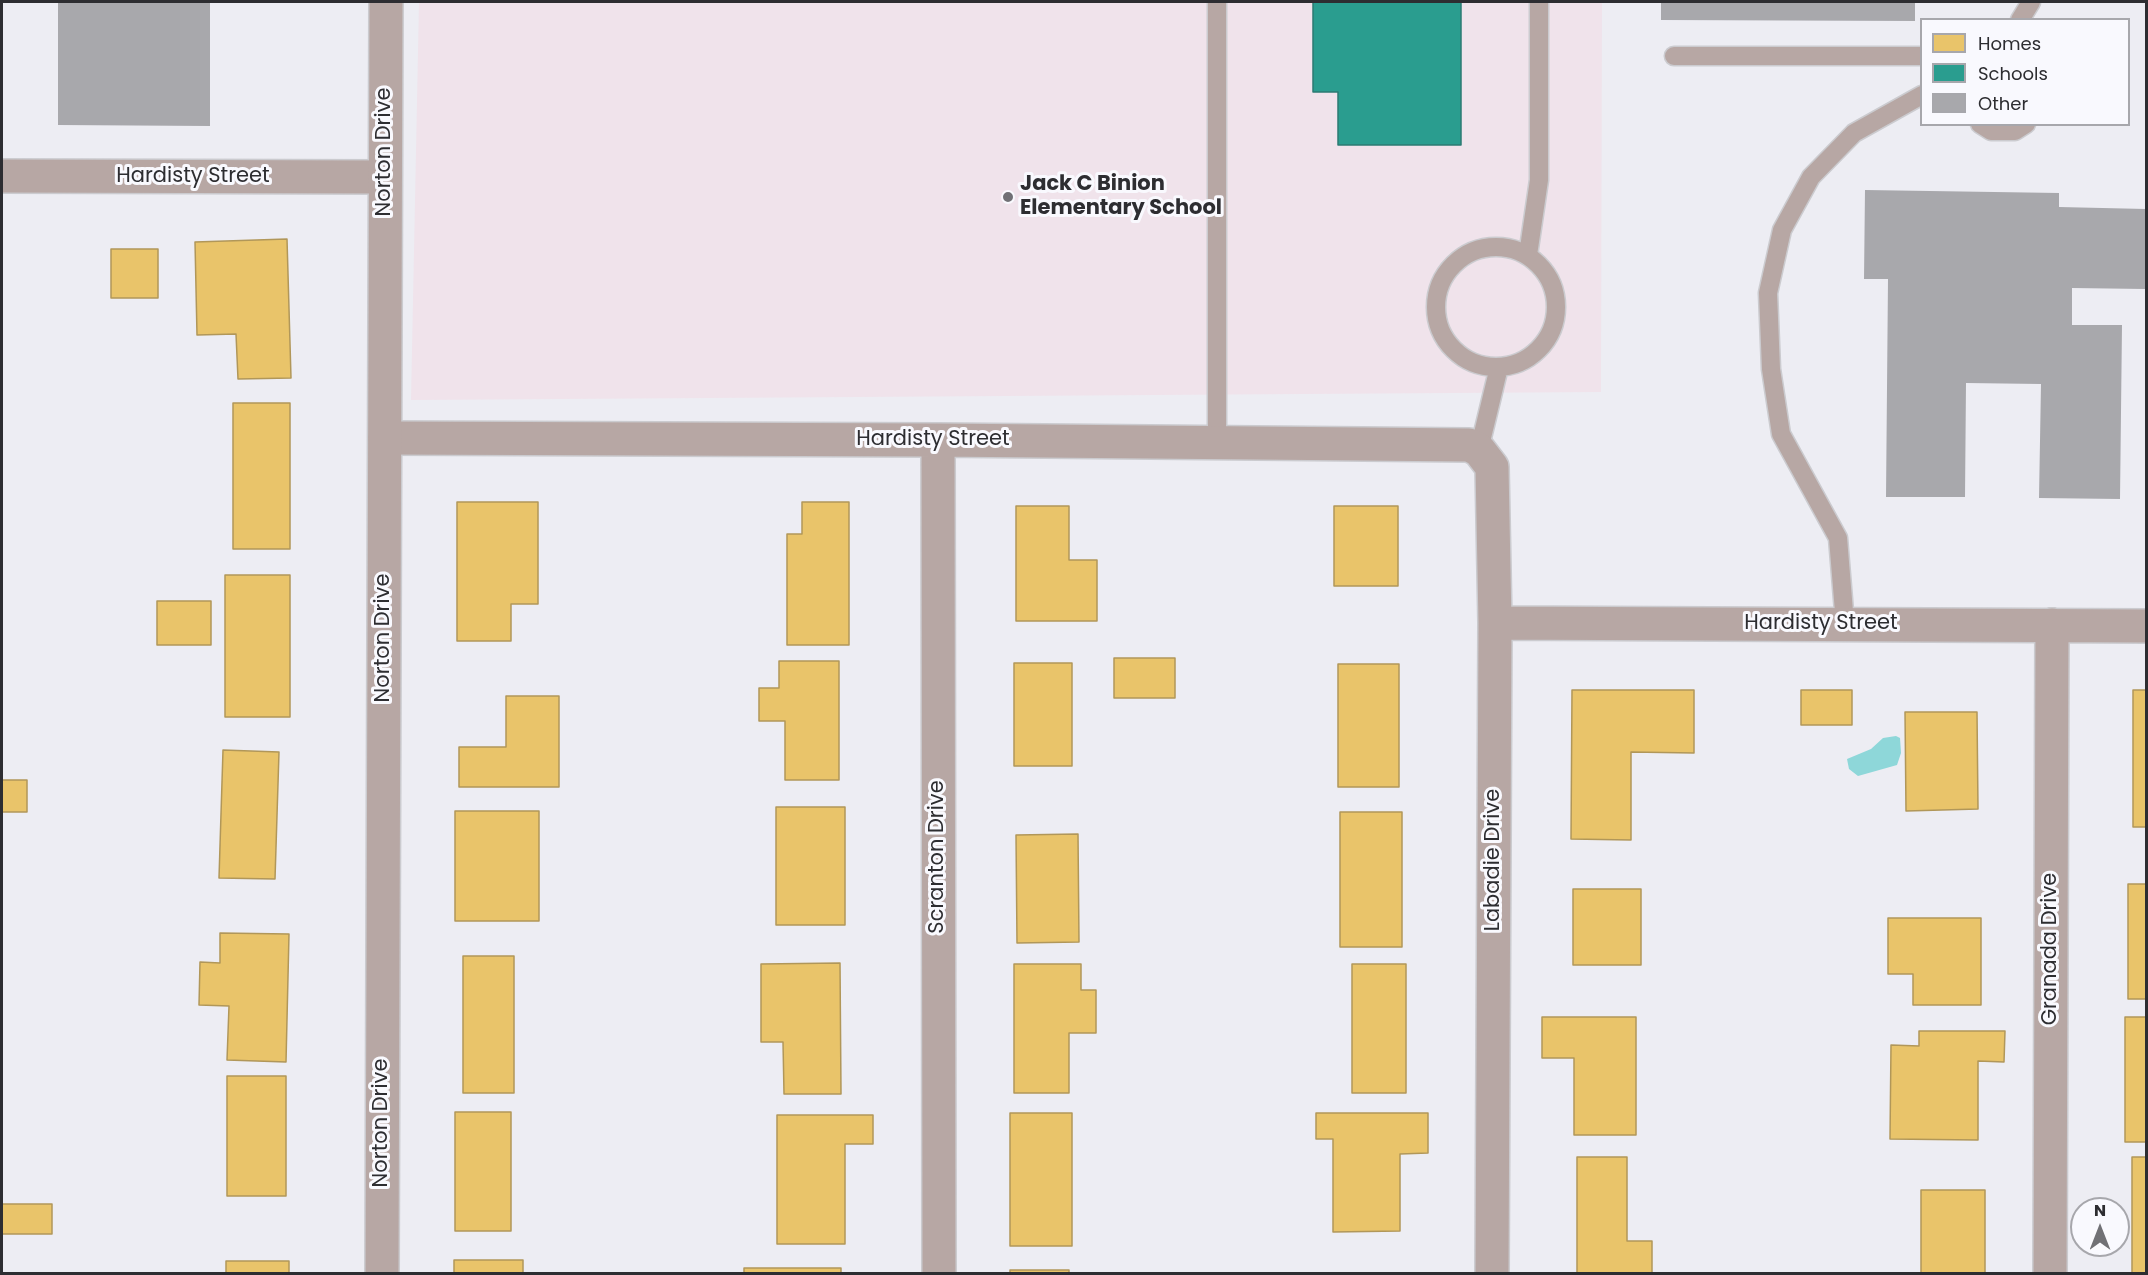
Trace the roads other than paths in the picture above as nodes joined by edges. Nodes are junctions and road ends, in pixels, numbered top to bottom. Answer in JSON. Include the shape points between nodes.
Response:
{"nodes":[{"id":1,"x":386,"y":2,"type":"edge"},
{"id":2,"x":1217,"y":2,"type":"edge"},
{"id":3,"x":1539,"y":2,"type":"edge"},
{"id":4,"x":2031,"y":2,"type":"edge"},
{"id":5,"x":2021,"y":18,"type":"edge"},
{"id":6,"x":1674,"y":56,"type":"dead end"},
{"id":7,"x":1920,"y":56,"type":"edge"},
{"id":8,"x":1920,"y":96,"type":"edge"},
{"id":9,"x":1983,"y":126,"type":"edge"},
{"id":10,"x":2023,"y":126,"type":"edge"},
{"id":11,"x":2,"y":176,"type":"edge"},
{"id":12,"x":385,"y":177,"type":"junction"},
{"id":13,"x":1528,"y":255,"type":"junction"},
{"id":14,"x":1499,"y":367,"type":"junction"},
{"id":15,"x":385,"y":438,"type":"junction"},
{"id":16,"x":938,"y":440,"type":"junction"},
{"id":17,"x":1217,"y":442,"type":"junction"},
{"id":18,"x":1479,"y":450,"type":"junction"},
{"id":19,"x":1495,"y":623,"type":"junction"},
{"id":20,"x":1845,"y":624,"type":"junction"},
{"id":21,"x":2052,"y":625,"type":"junction"},
{"id":22,"x":2146,"y":626,"type":"edge"},
{"id":23,"x":382,"y":1274,"type":"edge"},
{"id":24,"x":939,"y":1274,"type":"edge"},
{"id":25,"x":1492,"y":1274,"type":"edge"},
{"id":26,"x":2050,"y":1274,"type":"edge"}],
"edges":[{"from":1,"to":12,"type":"street","name":"Norton Drive"},
{"from":2,"to":17,"type":"lane"},
{"from":3,"to":13,"type":"lane","via":[[1539,180]]},
{"from":4,"to":5,"type":"lane"},
{"from":6,"to":7,"type":"lane"},
{"from":8,"to":20,"type":"lane","via":[[1854,133],[1811,177],[1782,230],[1768,293],[1771,369],[1781,434],[1838,538]]},
{"from":9,"to":10,"type":"lane","via":[[1991,131],[2015,131]]},
{"from":11,"to":12,"type":"street","name":"Hardisty Street"},
{"from":12,"to":15,"type":"street","name":"Norton Drive"},
{"from":13,"to":14,"type":"lane","via":[[1552,284],[1555,322],[1547,340],[1534,354]]},
{"from":13,"to":14,"type":"lane","via":[[1509,248],[1488,247],[1468,254],[1451,266],[1436,303],[1438,324],[1447,343],[1462,357],[1480,365]]},
{"from":14,"to":18,"type":"lane"},
{"from":15,"to":16,"type":"street","name":"Hardisty Street"},
{"from":15,"to":23,"type":"street","name":"Norton Drive"},
{"from":16,"to":17,"type":"street","name":"Hardisty Street"},
{"from":16,"to":24,"type":"street","name":"Scranton Drive"},
{"from":17,"to":18,"type":"street","name":"Hardisty Street","via":[[1469,445]]},
{"from":18,"to":19,"type":"street","name":"Labadie Drive","via":[[1492,467]]},
{"from":19,"to":20,"type":"street","name":"Hardisty Street"},
{"from":19,"to":25,"type":"street","name":"Labadie Drive"},
{"from":20,"to":21,"type":"street","name":"Hardisty Street"},
{"from":21,"to":22,"type":"street","name":"Hardisty Street"},
{"from":21,"to":26,"type":"street","name":"Granada Drive"}]}
